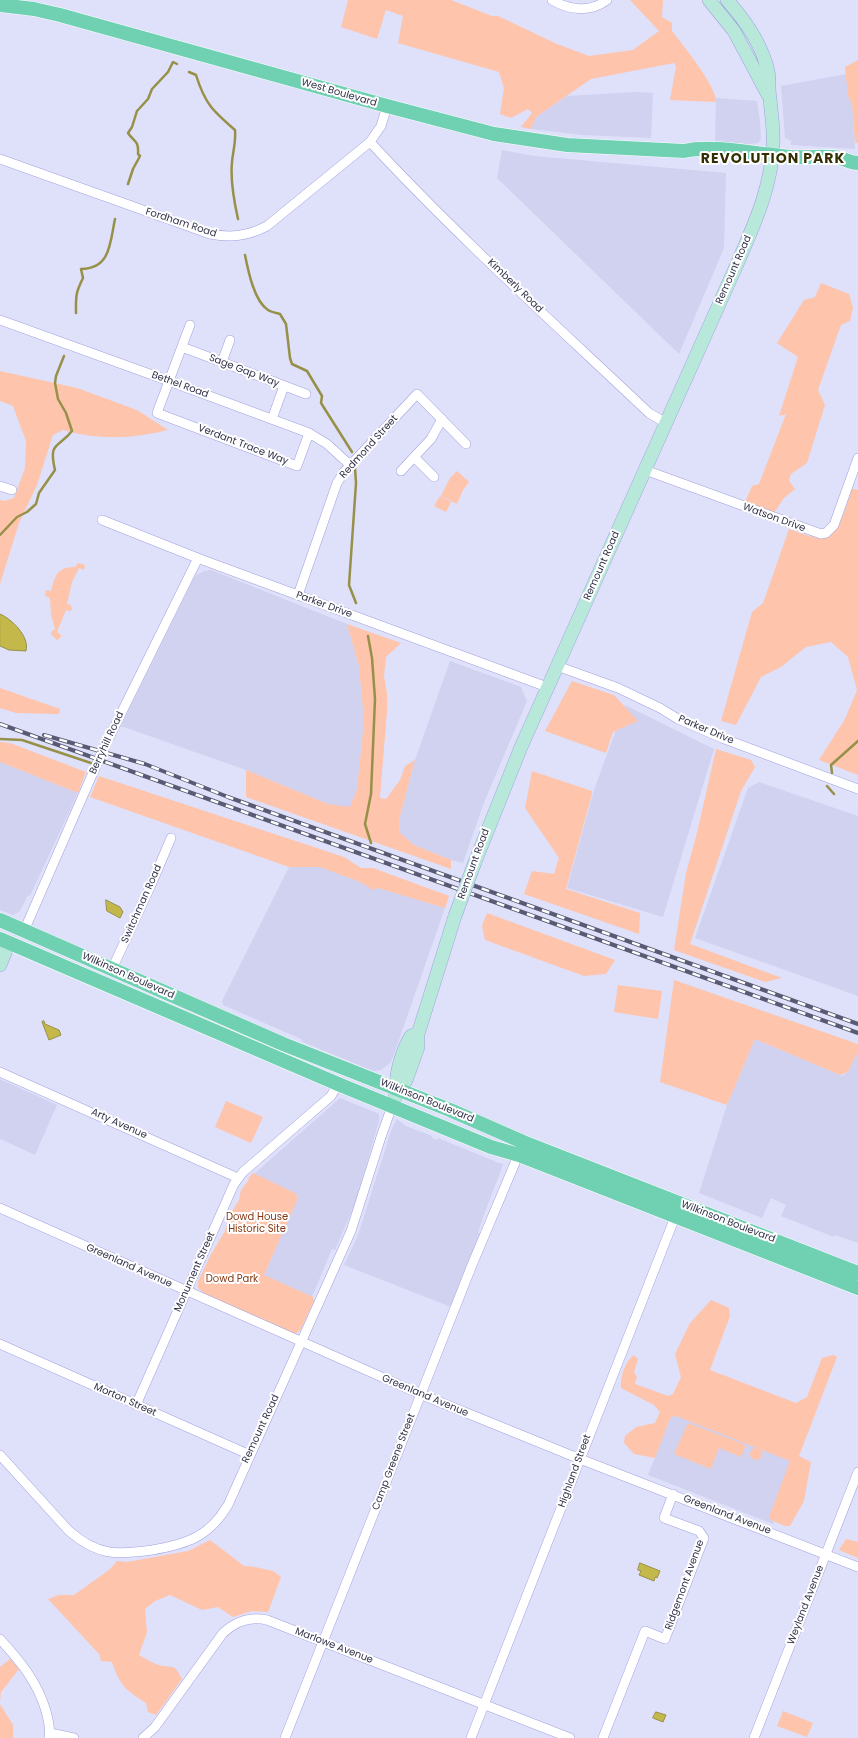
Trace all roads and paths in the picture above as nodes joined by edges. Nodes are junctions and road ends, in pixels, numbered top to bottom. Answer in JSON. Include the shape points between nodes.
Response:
{"nodes":[{"id":1,"x":552,"y":0,"type":"edge"},
{"id":2,"x":607,"y":0,"type":"edge"},
{"id":3,"x":709,"y":0,"type":"edge"},
{"id":4,"x":727,"y":0,"type":"edge"},
{"id":5,"x":0,"y":5,"type":"edge"},
{"id":6,"x":770,"y":98,"type":"junction"},
{"id":7,"x":387,"y":106,"type":"junction"},
{"id":8,"x":370,"y":142,"type":"junction"},
{"id":9,"x":0,"y":159,"type":"edge"},
{"id":10,"x":772,"y":159,"type":"junction"},
{"id":11,"x":854,"y":163,"type":"edge"},
{"id":12,"x":0,"y":320,"type":"edge"},
{"id":13,"x":190,"y":324,"type":"dead end"},
{"id":14,"x":230,"y":340,"type":"dead end"},
{"id":15,"x":182,"y":347,"type":"junction"},
{"id":16,"x":222,"y":362,"type":"junction"},
{"id":17,"x":169,"y":381,"type":"junction"},
{"id":18,"x":284,"y":386,"type":"junction"},
{"id":19,"x":306,"y":394,"type":"dead end"},
{"id":20,"x":272,"y":419,"type":"junction"},
{"id":21,"x":442,"y":419,"type":"junction"},
{"id":22,"x":666,"y":423,"type":"junction"},
{"id":23,"x":309,"y":433,"type":"junction"},
{"id":24,"x":466,"y":444,"type":"dead end"},
{"id":25,"x":414,"y":457,"type":"junction"},
{"id":26,"x":858,"y":458,"type":"edge"},
{"id":27,"x":350,"y":465,"type":"junction"},
{"id":28,"x":645,"y":470,"type":"junction"},
{"id":29,"x":401,"y":471,"type":"dead end"},
{"id":30,"x":434,"y":477,"type":"dead end"},
{"id":31,"x":0,"y":486,"type":"edge"},
{"id":32,"x":12,"y":490,"type":"dead end"},
{"id":33,"x":102,"y":520,"type":"dead end"},
{"id":34,"x":198,"y":558,"type":"junction"},
{"id":35,"x":298,"y":595,"type":"junction"},
{"id":36,"x":557,"y":666,"type":"junction"},
{"id":37,"x":548,"y":687,"type":"junction"},
{"id":38,"x":858,"y":789,"type":"edge"},
{"id":39,"x":171,"y":838,"type":"dead end"},
{"id":40,"x":0,"y":920,"type":"edge"},
{"id":41,"x":24,"y":931,"type":"junction"},
{"id":42,"x":5,"y":941,"type":"edge"},
{"id":43,"x":0,"y":965,"type":"edge"},
{"id":44,"x":112,"y":969,"type":"junction"},
{"id":45,"x":0,"y":1072,"type":"edge"},
{"id":46,"x":338,"y":1084,"type":"junction"},
{"id":47,"x":398,"y":1089,"type":"junction"},
{"id":48,"x":392,"y":1106,"type":"junction"},
{"id":49,"x":521,"y":1148,"type":"junction"},
{"id":50,"x":238,"y":1178,"type":"junction"},
{"id":51,"x":0,"y":1208,"type":"edge"},
{"id":52,"x":678,"y":1210,"type":"junction"},
{"id":53,"x":858,"y":1273,"type":"edge"},
{"id":54,"x":855,"y":1286,"type":"edge"},
{"id":55,"x":186,"y":1291,"type":"junction"},
{"id":56,"x":301,"y":1343,"type":"junction"},
{"id":57,"x":0,"y":1344,"type":"edge"},
{"id":58,"x":420,"y":1394,"type":"junction"},
{"id":59,"x":136,"y":1405,"type":"junction"},
{"id":60,"x":250,"y":1454,"type":"junction"},
{"id":61,"x":0,"y":1455,"type":"edge"},
{"id":62,"x":580,"y":1459,"type":"junction"},
{"id":63,"x":858,"y":1472,"type":"edge"},
{"id":64,"x":673,"y":1494,"type":"junction"},
{"id":65,"x":826,"y":1554,"type":"junction"},
{"id":66,"x":858,"y":1566,"type":"edge"},
{"id":67,"x":0,"y":1639,"type":"edge"},
{"id":68,"x":323,"y":1642,"type":"junction"},
{"id":69,"x":484,"y":1704,"type":"junction"},
{"id":70,"x":50,"y":1735,"type":"edge"},
{"id":71,"x":74,"y":1738,"type":"edge"},
{"id":72,"x":142,"y":1738,"type":"edge"},
{"id":73,"x":285,"y":1738,"type":"edge"},
{"id":74,"x":471,"y":1738,"type":"edge"},
{"id":75,"x":570,"y":1738,"type":"edge"},
{"id":76,"x":603,"y":1738,"type":"edge"},
{"id":77,"x":754,"y":1738,"type":"edge"}],
"edges":[{"from":1,"to":2,"type":"street","via":[[569,8],[579,9],[594,7]]},
{"from":3,"to":6,"type":"main road","name":"Remount Road","via":[[734,31]]},
{"from":4,"to":6,"type":"main road","name":"Remount Road","via":[[745,24],[763,56],[768,71]]},
{"from":5,"to":7,"type":"main road","name":"West Boulevard","via":[[60,15]]},
{"from":6,"to":10,"type":"main road","name":"Remount Road"},
{"from":7,"to":8,"type":"street","name":"Fordham Road","via":[[381,126]]},
{"from":7,"to":10,"type":"main road","name":"West Boulevard","via":[[476,130],[532,140],[573,145],[684,151],[695,156]]},
{"from":8,"to":9,"type":"street","name":"Fordham Road","via":[[267,226],[234,237],[210,234]]},
{"from":8,"to":22,"type":"street","name":"Kimberly Road","via":[[492,265],[648,413]]},
{"from":10,"to":11,"type":"main road","name":"West Boulevard","via":[[841,168]]},
{"from":10,"to":22,"type":"main road","name":"Remount Road","via":[[755,222]]},
{"from":12,"to":17,"type":"street","name":"Bethel Road"},
{"from":13,"to":15,"type":"street"},
{"from":14,"to":16,"type":"street"},
{"from":15,"to":16,"type":"street","name":"Sage Gap Way"},
{"from":15,"to":17,"type":"street"},
{"from":16,"to":18,"type":"street","name":"Sage Gap Way"},
{"from":17,"to":20,"type":"street","name":"Bethel Road"},
{"from":17,"to":23,"type":"street","name":"Verdant Trace Way","via":[[157,413],[297,466]]},
{"from":18,"to":19,"type":"street","name":"Sage Gap Way"},
{"from":18,"to":20,"type":"street"},
{"from":20,"to":23,"type":"street","name":"Bethel Road"},
{"from":21,"to":24,"type":"street"},
{"from":21,"to":25,"type":"street","via":[[431,439]]},
{"from":21,"to":27,"type":"street","name":"Redmond Street","via":[[417,394]]},
{"from":22,"to":28,"type":"main road","name":"Remount Road"},
{"from":23,"to":27,"type":"street","name":"Bethel Road","via":[[327,444]]},
{"from":25,"to":29,"type":"street"},
{"from":25,"to":30,"type":"street"},
{"from":26,"to":28,"type":"street","name":"Watson Drive","via":[[834,525],[826,533],[821,534]]},
{"from":27,"to":35,"type":"street","name":"Redmond Street","via":[[334,489]]},
{"from":28,"to":36,"type":"main road","name":"Remount Road"},
{"from":31,"to":32,"type":"street"},
{"from":33,"to":34,"type":"street","name":"Parker Drive"},
{"from":34,"to":35,"type":"street","name":"Parker Drive"},
{"from":34,"to":41,"type":"street","name":"Berryhill Road","via":[[102,752]]},
{"from":35,"to":37,"type":"street","name":"Parker Drive"},
{"from":36,"to":37,"type":"main road","name":"Remount Road"},
{"from":36,"to":38,"type":"street","name":"Parker Drive","via":[[618,688],[722,738]]},
{"from":37,"to":47,"type":"main road","name":"Remount Road","bridge":true,"via":[[518,753],[475,862],[418,1034],[418,1047],[408,1078]]},
{"from":39,"to":44,"type":"street","name":"Switchman Road"},
{"from":40,"to":41,"type":"main road","name":"Wilkinson Boulevard"},
{"from":41,"to":44,"type":"main road","name":"Wilkinson Boulevard"},
{"from":42,"to":43,"type":"main road"},
{"from":42,"to":46,"type":"main road","name":"Wilkinson Boulevard"},
{"from":44,"to":47,"type":"main road","name":"Wilkinson Boulevard","via":[[282,1044]]},
{"from":45,"to":50,"type":"street","name":"Arty Avenue"},
{"from":46,"to":48,"type":"main road","name":"Wilkinson Boulevard"},
{"from":46,"to":50,"type":"street","name":"Monument Street","via":[[331,1096]]},
{"from":47,"to":48,"type":"main road","name":"Remount Road"},
{"from":47,"to":49,"type":"main road","name":"Wilkinson Boulevard"},
{"from":48,"to":49,"type":"main road","name":"Wilkinson Boulevard","via":[[491,1147]]},
{"from":48,"to":56,"type":"street","name":"Remount Road","via":[[351,1231]]},
{"from":49,"to":52,"type":"main road","name":"Wilkinson Boulevard"},
{"from":49,"to":58,"type":"street","name":"Camp Greene Street"},
{"from":50,"to":55,"type":"street","name":"Monument Street"},
{"from":51,"to":55,"type":"street","name":"Greenland Avenue"},
{"from":52,"to":53,"type":"main road","name":"Wilkinson Boulevard"},
{"from":52,"to":54,"type":"main road","name":"Wilkinson Boulevard"},
{"from":52,"to":62,"type":"street","name":"Highland Street"},
{"from":55,"to":56,"type":"street","name":"Greenland Avenue"},
{"from":55,"to":59,"type":"street","name":"Monument Street"},
{"from":56,"to":58,"type":"street","name":"Greenland Avenue"},
{"from":56,"to":60,"type":"street","name":"Remount Road"},
{"from":57,"to":59,"type":"street","name":"Morton Street"},
{"from":58,"to":62,"type":"street","name":"Greenland Avenue"},
{"from":58,"to":68,"type":"street","name":"Camp Greene Street"},
{"from":59,"to":60,"type":"street","name":"Morton Street"},
{"from":60,"to":61,"type":"street","name":"Remount Road","via":[[228,1505],[209,1530],[173,1546],[121,1554],[96,1548],[69,1531]]},
{"from":62,"to":64,"type":"street","name":"Greenland Avenue"},
{"from":62,"to":69,"type":"street","name":"Highland Street"},
{"from":63,"to":65,"type":"street","name":"Weyland Avenue"},
{"from":64,"to":65,"type":"street","name":"Greenland Avenue"},
{"from":64,"to":76,"type":"street","name":"Ridgemont Avenue","via":[[664,1518],[699,1531],[704,1538],[665,1639],[644,1631]]},
{"from":65,"to":66,"type":"street","name":"Greenland Avenue"},
{"from":65,"to":77,"type":"street","name":"Weyland Avenue"},
{"from":67,"to":70,"type":"street","via":[[21,1662],[35,1683],[49,1722]]},
{"from":68,"to":69,"type":"street","name":"Marlowe Avenue"},
{"from":68,"to":72,"type":"street","name":"Marlowe Avenue","via":[[262,1619],[248,1619],[234,1624],[223,1633],[156,1727]]},
{"from":68,"to":73,"type":"street","name":"Camp Greene Street"},
{"from":69,"to":74,"type":"street","name":"Highland Street"},
{"from":69,"to":75,"type":"street","name":"Marlowe Avenue"},
{"from":70,"to":71,"type":"street"}]}
